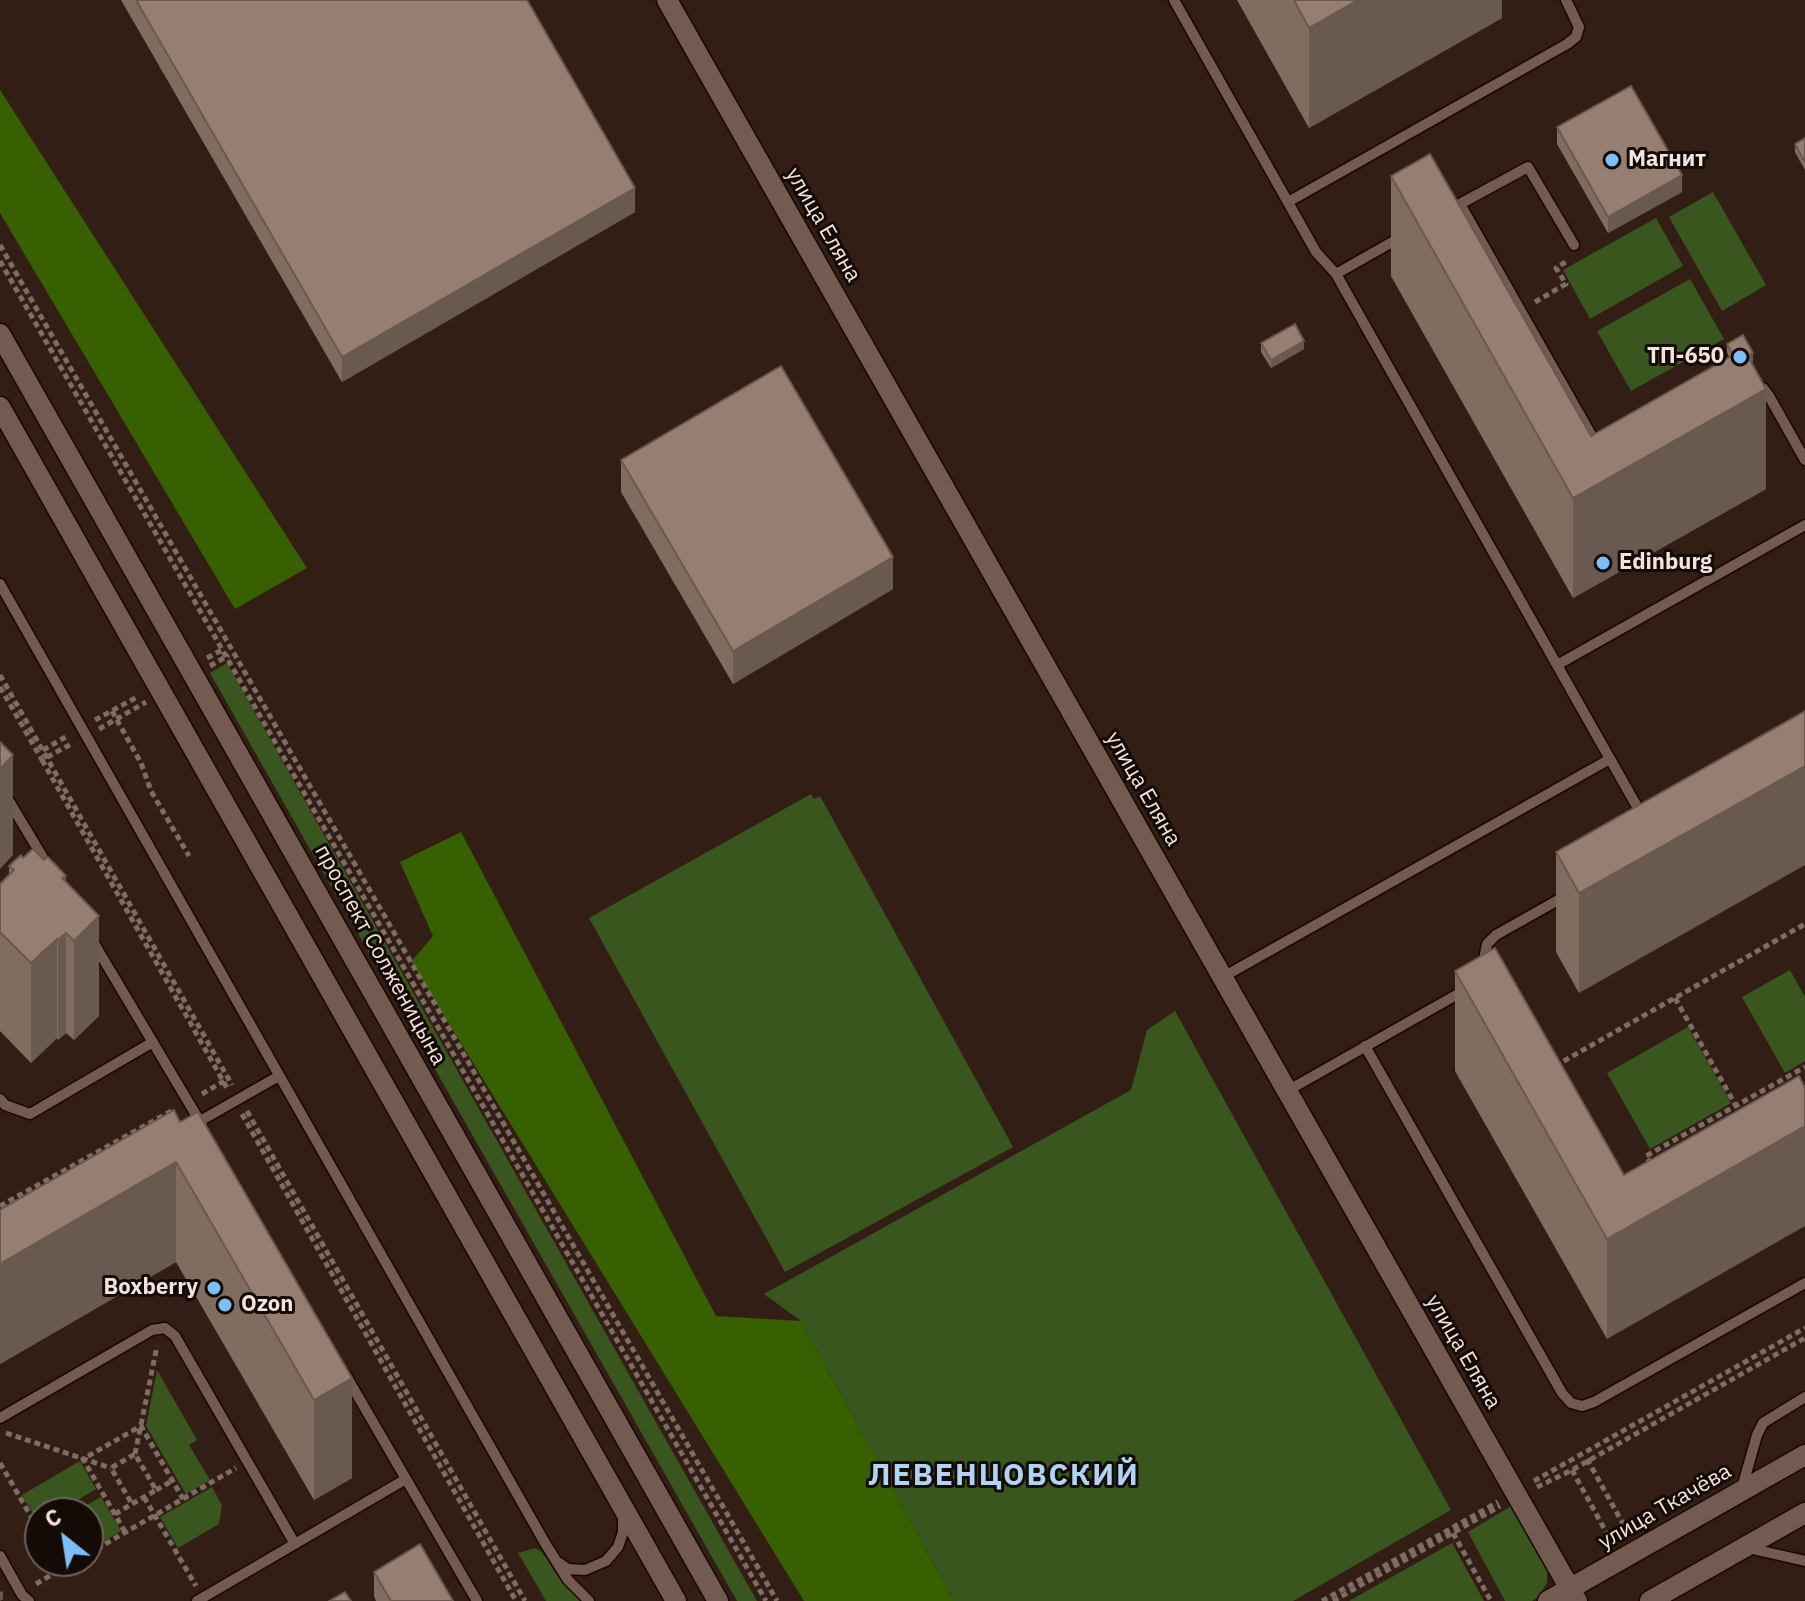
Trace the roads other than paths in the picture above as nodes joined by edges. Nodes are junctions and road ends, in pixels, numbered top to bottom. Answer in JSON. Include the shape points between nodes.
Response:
{"nodes":[{"id":1,"x":667,"y":0,"type":"edge"},
{"id":2,"x":1174,"y":0,"type":"edge"},
{"id":3,"x":1566,"y":0,"type":"edge"},
{"id":4,"x":1288,"y":202,"type":"junction"},
{"id":5,"x":1460,"y":204,"type":"junction"},
{"id":6,"x":1432,"y":220,"type":"edge"},
{"id":7,"x":1405,"y":235,"type":"edge"},
{"id":8,"x":1574,"y":245,"type":"road end"},
{"id":9,"x":1336,"y":274,"type":"junction"},
{"id":10,"x":0,"y":334,"type":"edge"},
{"id":11,"x":1744,"y":388,"type":"edge"},
{"id":12,"x":0,"y":407,"type":"edge"},
{"id":13,"x":1604,"y":453,"type":"edge"},
{"id":14,"x":1805,"y":460,"type":"edge"},
{"id":15,"x":1805,"y":525,"type":"edge"},
{"id":16,"x":0,"y":584,"type":"edge"},
{"id":17,"x":1557,"y":665,"type":"junction"},
{"id":18,"x":1610,"y":759,"type":"junction"},
{"id":19,"x":0,"y":786,"type":"edge"},
{"id":20,"x":1651,"y":831,"type":"edge"},
{"id":21,"x":56,"y":880,"type":"edge"},
{"id":22,"x":1577,"y":889,"type":"edge"},
{"id":23,"x":88,"y":934,"type":"dead end"},
{"id":24,"x":1495,"y":973,"type":"edge"},
{"id":25,"x":1223,"y":977,"type":"junction"},
{"id":26,"x":1482,"y":980,"type":"edge"},
{"id":27,"x":153,"y":1042,"type":"junction"},
{"id":28,"x":1365,"y":1046,"type":"junction"},
{"id":29,"x":279,"y":1076,"type":"junction"},
{"id":30,"x":1287,"y":1091,"type":"junction"},
{"id":31,"x":0,"y":1099,"type":"edge"},
{"id":32,"x":200,"y":1121,"type":"junction"},
{"id":33,"x":206,"y":1133,"type":"edge"},
{"id":34,"x":1805,"y":1283,"type":"edge"},
{"id":35,"x":336,"y":1358,"type":"edge"},
{"id":36,"x":1805,"y":1397,"type":"edge"},
{"id":37,"x":0,"y":1418,"type":"edge"},
{"id":38,"x":1805,"y":1455,"type":"edge"},
{"id":39,"x":406,"y":1479,"type":"junction"},
{"id":40,"x":1741,"y":1491,"type":"junction"},
{"id":41,"x":622,"y":1509,"type":"junction"},
{"id":42,"x":1805,"y":1513,"type":"edge"},
{"id":43,"x":295,"y":1544,"type":"junction"},
{"id":44,"x":1744,"y":1548,"type":"junction"},
{"id":45,"x":0,"y":1556,"type":"edge"},
{"id":46,"x":556,"y":1561,"type":"junction"},
{"id":47,"x":1805,"y":1561,"type":"edge"},
{"id":48,"x":1574,"y":1595,"type":"edge"},
{"id":49,"x":25,"y":1597,"type":"edge"},
{"id":50,"x":199,"y":1599,"type":"edge"},
{"id":51,"x":477,"y":1601,"type":"edge"},
{"id":52,"x":589,"y":1601,"type":"edge"},
{"id":53,"x":676,"y":1601,"type":"edge"},
{"id":54,"x":718,"y":1601,"type":"edge"},
{"id":55,"x":1548,"y":1601,"type":"edge"},
{"id":56,"x":1650,"y":1601,"type":"edge"}],
"edges":[{"from":1,"to":25,"type":"street","name":"улица Еляна"},
{"from":2,"to":4,"type":"lane"},
{"from":3,"to":4,"type":"lane","via":[[1579,27],[1567,44]]},
{"from":4,"to":9,"type":"lane","via":[[1316,252]]},
{"from":5,"to":6,"type":"lane"},
{"from":5,"to":8,"type":"lane","via":[[1528,167]]},
{"from":5,"to":13,"type":"lane"},
{"from":7,"to":9,"type":"lane"},
{"from":9,"to":17,"type":"lane"},
{"from":10,"to":54,"type":"street","name":"проспект Солженицына"},
{"from":11,"to":14,"type":"lane","via":[[1763,388]]},
{"from":12,"to":41,"type":"street"},
{"from":15,"to":17,"type":"lane"},
{"from":16,"to":29,"type":"lane"},
{"from":17,"to":18,"type":"lane"},
{"from":18,"to":20,"type":"lane"},
{"from":18,"to":25,"type":"lane"},
{"from":19,"to":21,"type":"lane"},
{"from":22,"to":24,"type":"lane","via":[[1487,944],[1485,954]]},
{"from":23,"to":27,"type":"lane"},
{"from":25,"to":30,"type":"street","name":"улица Еляна"},
{"from":26,"to":28,"type":"lane"},
{"from":27,"to":31,"type":"lane","via":[[30,1114]]},
{"from":27,"to":32,"type":"lane"},
{"from":28,"to":30,"type":"lane"},
{"from":28,"to":34,"type":"lane","via":[[1571,1403],[1594,1402]]},
{"from":29,"to":32,"type":"lane"},
{"from":29,"to":46,"type":"lane"},
{"from":30,"to":48,"type":"street","name":"улица Еляна"},
{"from":32,"to":33,"type":"lane"},
{"from":35,"to":39,"type":"lane"},
{"from":36,"to":40,"type":"lane","via":[[1763,1423]]},
{"from":37,"to":43,"type":"lane","via":[[152,1330],[165,1328],[175,1336]]},
{"from":38,"to":40,"type":"street","name":"улица Ткачёва"},
{"from":39,"to":43,"type":"lane"},
{"from":39,"to":51,"type":"lane"},
{"from":40,"to":48,"type":"street","name":"улица Ткачёва","via":[[1629,1554]]},
{"from":41,"to":46,"type":"lane","via":[[623,1532],[606,1561],[585,1570],[568,1569]]},
{"from":41,"to":53,"type":"street"},
{"from":42,"to":44,"type":"street"},
{"from":43,"to":50,"type":"lane"},
{"from":44,"to":47,"type":"lane"},
{"from":44,"to":56,"type":"street"},
{"from":45,"to":49,"type":"lane"},
{"from":46,"to":52,"type":"lane"},
{"from":48,"to":55,"type":"street","name":"улица Ткачёва"}]}
